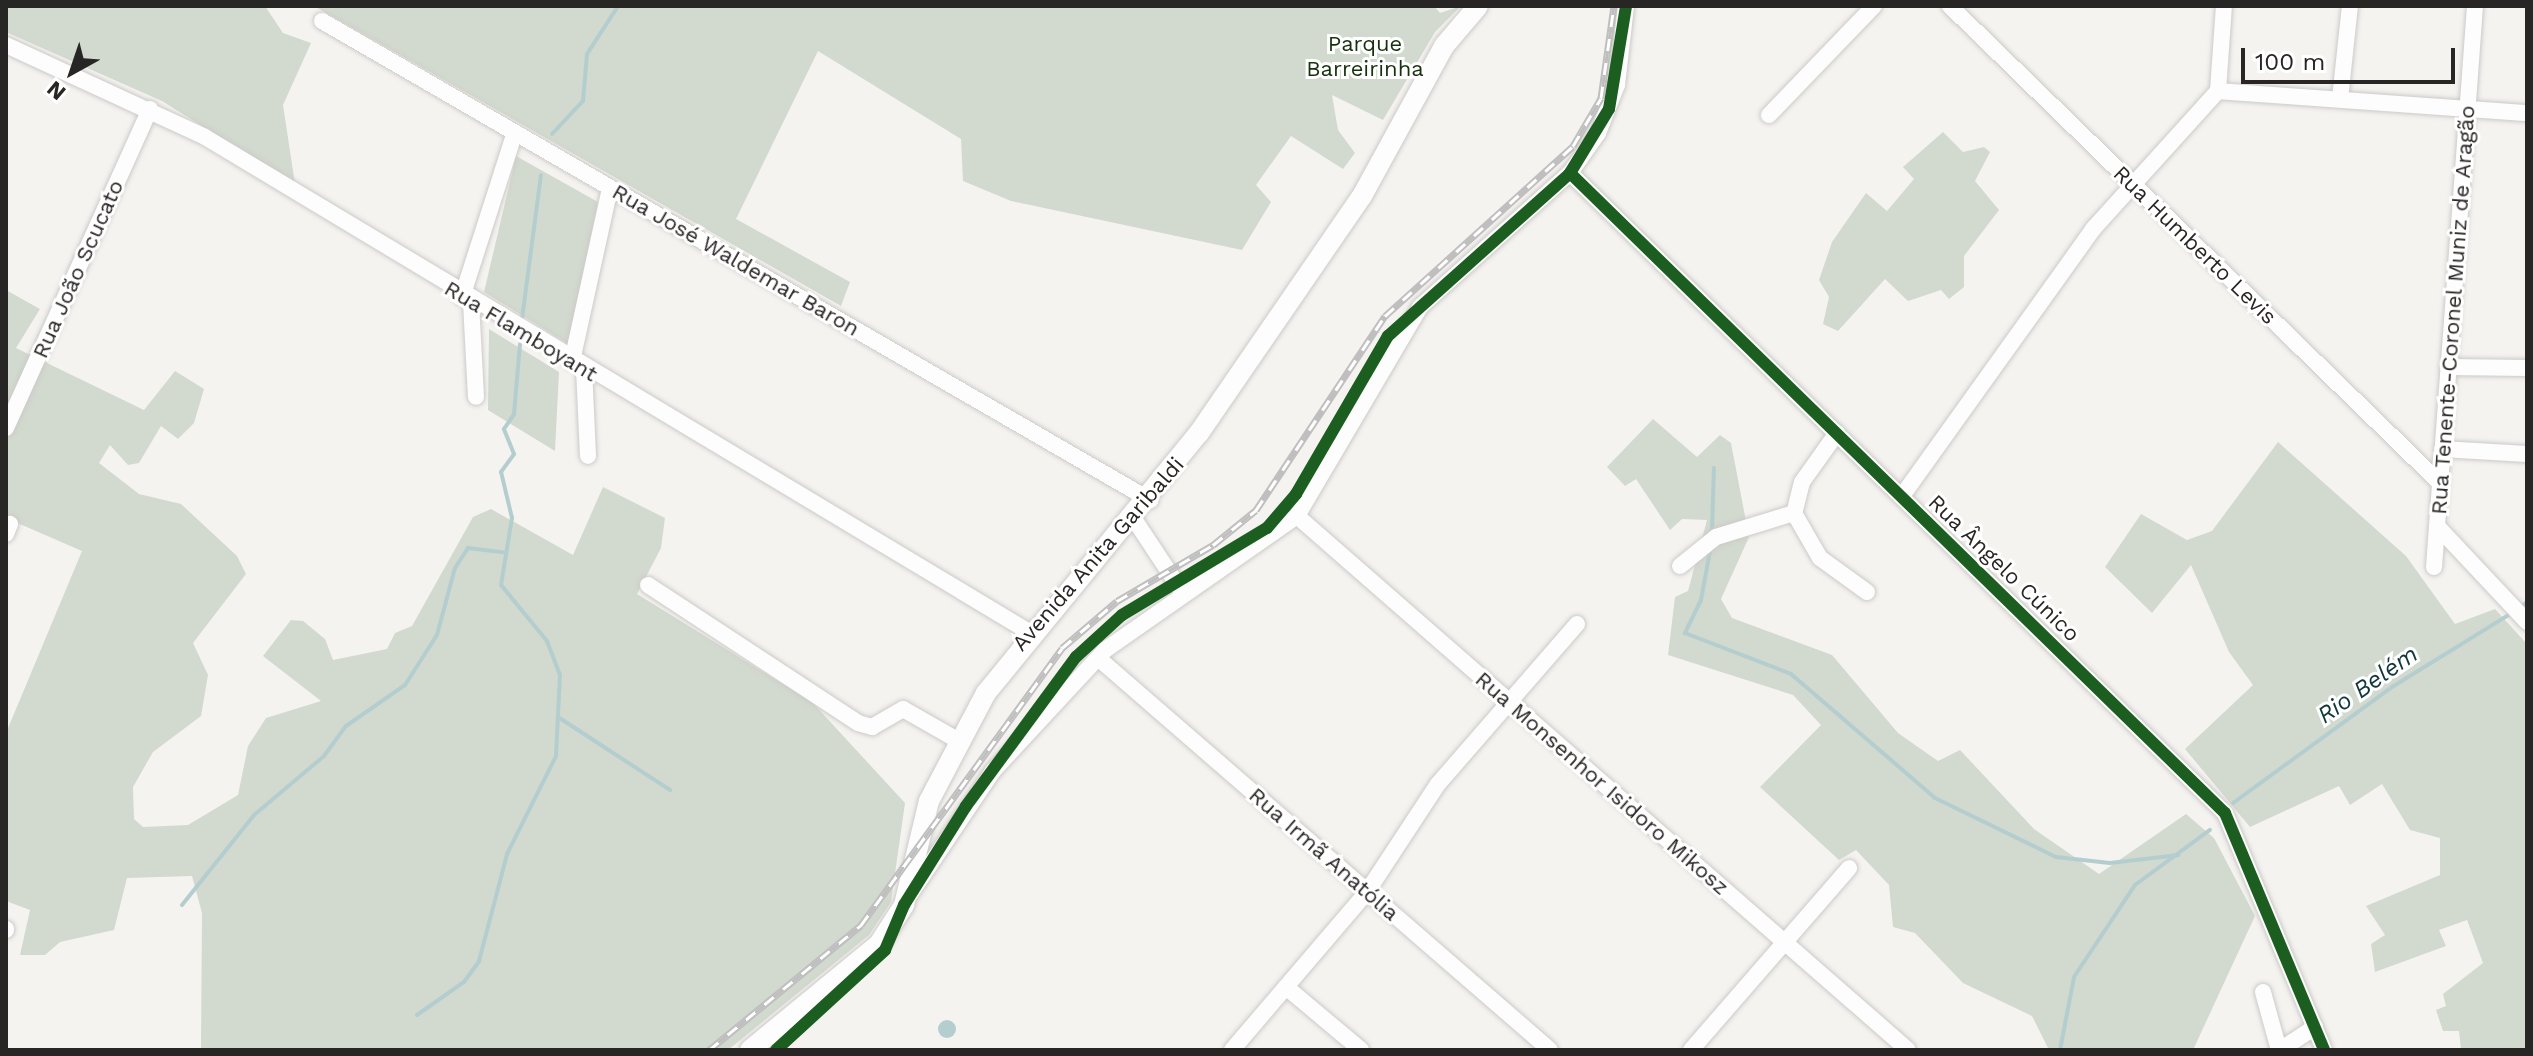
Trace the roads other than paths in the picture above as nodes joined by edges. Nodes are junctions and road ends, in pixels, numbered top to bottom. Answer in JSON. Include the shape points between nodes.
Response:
{"nodes":[{"id":1,"x":1478,"y":6,"type":"edge"},
{"id":2,"x":1626,"y":6,"type":"edge"},
{"id":3,"x":1874,"y":6,"type":"edge"},
{"id":4,"x":1950,"y":6,"type":"edge"},
{"id":5,"x":2224,"y":6,"type":"edge"},
{"id":6,"x":2350,"y":6,"type":"edge"},
{"id":7,"x":2475,"y":6,"type":"edge"},
{"id":8,"x":322,"y":21,"type":"dead end"},
{"id":9,"x":6,"y":45,"type":"edge"},
{"id":10,"x":2218,"y":91,"type":"junction"},
{"id":11,"x":2340,"y":99,"type":"junction"},
{"id":12,"x":2467,"y":108,"type":"junction"},
{"id":13,"x":150,"y":109,"type":"junction"},
{"id":14,"x":2527,"y":113,"type":"edge"},
{"id":15,"x":1769,"y":115,"type":"dead end"},
{"id":16,"x":515,"y":132,"type":"junction"},
{"id":17,"x":1570,"y":173,"type":"junction"},
{"id":18,"x":2132,"y":184,"type":"junction"},
{"id":19,"x":610,"y":188,"type":"junction"},
{"id":20,"x":466,"y":299,"type":"junction"},
{"id":21,"x":578,"y":365,"type":"junction"},
{"id":22,"x":2448,"y":367,"type":"junction"},
{"id":23,"x":2527,"y":368,"type":"edge"},
{"id":24,"x":476,"y":397,"type":"dead end"},
{"id":25,"x":6,"y":428,"type":"edge"},
{"id":26,"x":1837,"y":433,"type":"junction"},
{"id":27,"x":2442,"y":449,"type":"junction"},
{"id":28,"x":2527,"y":454,"type":"edge"},
{"id":29,"x":588,"y":456,"type":"dead end"},
{"id":30,"x":2440,"y":483,"type":"junction"},
{"id":31,"x":1902,"y":496,"type":"junction"},
{"id":32,"x":1150,"y":500,"type":"junction"},
{"id":33,"x":1794,"y":513,"type":"junction"},
{"id":34,"x":1297,"y":516,"type":"junction"},
{"id":35,"x":1134,"y":519,"type":"junction"},
{"id":36,"x":2437,"y":526,"type":"junction"},
{"id":37,"x":1680,"y":566,"type":"dead end"},
{"id":38,"x":2434,"y":567,"type":"dead end"},
{"id":39,"x":648,"y":585,"type":"dead end"},
{"id":40,"x":1867,"y":592,"type":"dead end"},
{"id":41,"x":1183,"y":593,"type":"junction"},
{"id":42,"x":2520,"y":614,"type":"edge"},
{"id":43,"x":1577,"y":624,"type":"dead end"},
{"id":44,"x":1029,"y":632,"type":"junction"},
{"id":45,"x":1098,"y":658,"type":"junction"},
{"id":46,"x":1509,"y":702,"type":"junction"},
{"id":47,"x":959,"y":741,"type":"junction"},
{"id":48,"x":1849,"y":868,"type":"dead end"},
{"id":49,"x":1367,"y":892,"type":"junction"},
{"id":50,"x":904,"y":905,"type":"junction"},
{"id":51,"x":1784,"y":942,"type":"junction"},
{"id":52,"x":1286,"y":987,"type":"junction"},
{"id":53,"x":2263,"y":992,"type":"dead end"},
{"id":54,"x":2315,"y":1027,"type":"junction"},
{"id":55,"x":2320,"y":1049,"type":"edge"},
{"id":56,"x":750,"y":1050,"type":"edge"},
{"id":57,"x":1232,"y":1050,"type":"edge"},
{"id":58,"x":1361,"y":1050,"type":"edge"},
{"id":59,"x":1550,"y":1050,"type":"edge"},
{"id":60,"x":1691,"y":1050,"type":"edge"},
{"id":61,"x":1908,"y":1050,"type":"edge"},
{"id":62,"x":2279,"y":1050,"type":"edge"}],
"edges":[{"from":1,"to":32,"type":"main road","name":"Avenida Anita Garibaldi","via":[[1444,46],[1344,222]]},
{"from":2,"to":17,"type":"street","via":[[1609,109]]},
{"from":3,"to":15,"type":"street"},
{"from":4,"to":18,"type":"street","name":"Rua Humberto Levis"},
{"from":5,"to":10,"type":"street"},
{"from":6,"to":11,"type":"street"},
{"from":7,"to":12,"type":"street","name":"Rua Tenente-Coronel Muniz de Aragão"},
{"from":8,"to":16,"type":"street","name":"Rua José Waldemar Baron"},
{"from":9,"to":13,"type":"street","name":"Rua Flamboyant"},
{"from":10,"to":11,"type":"street"},
{"from":10,"to":18,"type":"street"},
{"from":11,"to":12,"type":"street"},
{"from":12,"to":14,"type":"street"},
{"from":12,"to":22,"type":"street","name":"Rua Tenente-Coronel Muniz de Aragão"},
{"from":13,"to":20,"type":"street","name":"Rua Flamboyant"},
{"from":13,"to":25,"type":"street","name":"Rua João Scucato"},
{"from":16,"to":19,"type":"street","name":"Rua José Waldemar Baron"},
{"from":16,"to":20,"type":"street"},
{"from":17,"to":26,"type":"street","name":"Rua Ângelo Cúnico"},
{"from":17,"to":34,"type":"street","via":[[1420,307]]},
{"from":18,"to":30,"type":"street","name":"Rua Humberto Levis"},
{"from":18,"to":31,"type":"street"},
{"from":19,"to":21,"type":"street"},
{"from":19,"to":32,"type":"street","name":"Rua José Waldemar Baron"},
{"from":20,"to":21,"type":"street","name":"Rua Flamboyant"},
{"from":20,"to":24,"type":"street"},
{"from":21,"to":29,"type":"street"},
{"from":21,"to":44,"type":"street","name":"Rua Flamboyant"},
{"from":22,"to":23,"type":"street"},
{"from":22,"to":27,"type":"street","name":"Rua Tenente-Coronel Muniz de Aragão"},
{"from":26,"to":31,"type":"street","name":"Rua Ângelo Cúnico"},
{"from":26,"to":33,"type":"street","via":[[1802,482]]},
{"from":27,"to":28,"type":"street"},
{"from":27,"to":30,"type":"street","name":"Rua Tenente-Coronel Muniz de Aragão"},
{"from":30,"to":36,"type":"street","name":"Rua Tenente-Coronel Muniz de Aragão"},
{"from":31,"to":54,"type":"street","name":"Rua Ângelo Cúnico","via":[[2225,813]]},
{"from":32,"to":35,"type":"main road","name":"Avenida Anita Garibaldi"},
{"from":33,"to":37,"type":"street","via":[[1716,537]]},
{"from":33,"to":40,"type":"street","via":[[1820,558]]},
{"from":34,"to":41,"type":"street"},
{"from":34,"to":46,"type":"street","name":"Rua Monsenhor Isidoro Mikosz"},
{"from":35,"to":41,"type":"street"},
{"from":35,"to":44,"type":"main road","name":"Avenida Anita Garibaldi"},
{"from":36,"to":38,"type":"street","name":"Rua Tenente-Coronel Muniz de Aragão"},
{"from":36,"to":42,"type":"street"},
{"from":39,"to":47,"type":"street","via":[[858,723],[872,727],[903,709]]},
{"from":41,"to":45,"type":"street"},
{"from":43,"to":46,"type":"street"},
{"from":44,"to":47,"type":"main road","name":"Avenida Anita Garibaldi"},
{"from":45,"to":49,"type":"street","name":"Rua Irmã Anatólia"},
{"from":45,"to":50,"type":"street","via":[[993,771]]},
{"from":46,"to":49,"type":"street","via":[[1429,797]]},
{"from":46,"to":51,"type":"street","name":"Rua Monsenhor Isidoro Mikosz"},
{"from":47,"to":50,"type":"main road","name":"Avenida Anita Garibaldi","via":[[929,801]]},
{"from":48,"to":51,"type":"street"},
{"from":49,"to":52,"type":"street"},
{"from":49,"to":59,"type":"street","name":"Rua Irmã Anatólia"},
{"from":50,"to":56,"type":"main road","name":"Avenida Anita Garibaldi","via":[[864,960]]},
{"from":51,"to":60,"type":"street"},
{"from":51,"to":61,"type":"street","name":"Rua Monsenhor Isidoro Mikosz"},
{"from":52,"to":57,"type":"street"},
{"from":52,"to":58,"type":"street"},
{"from":53,"to":62,"type":"street"},
{"from":54,"to":55,"type":"street","name":"Rua Ângelo Cúnico"},
{"from":54,"to":62,"type":"street"}]}
